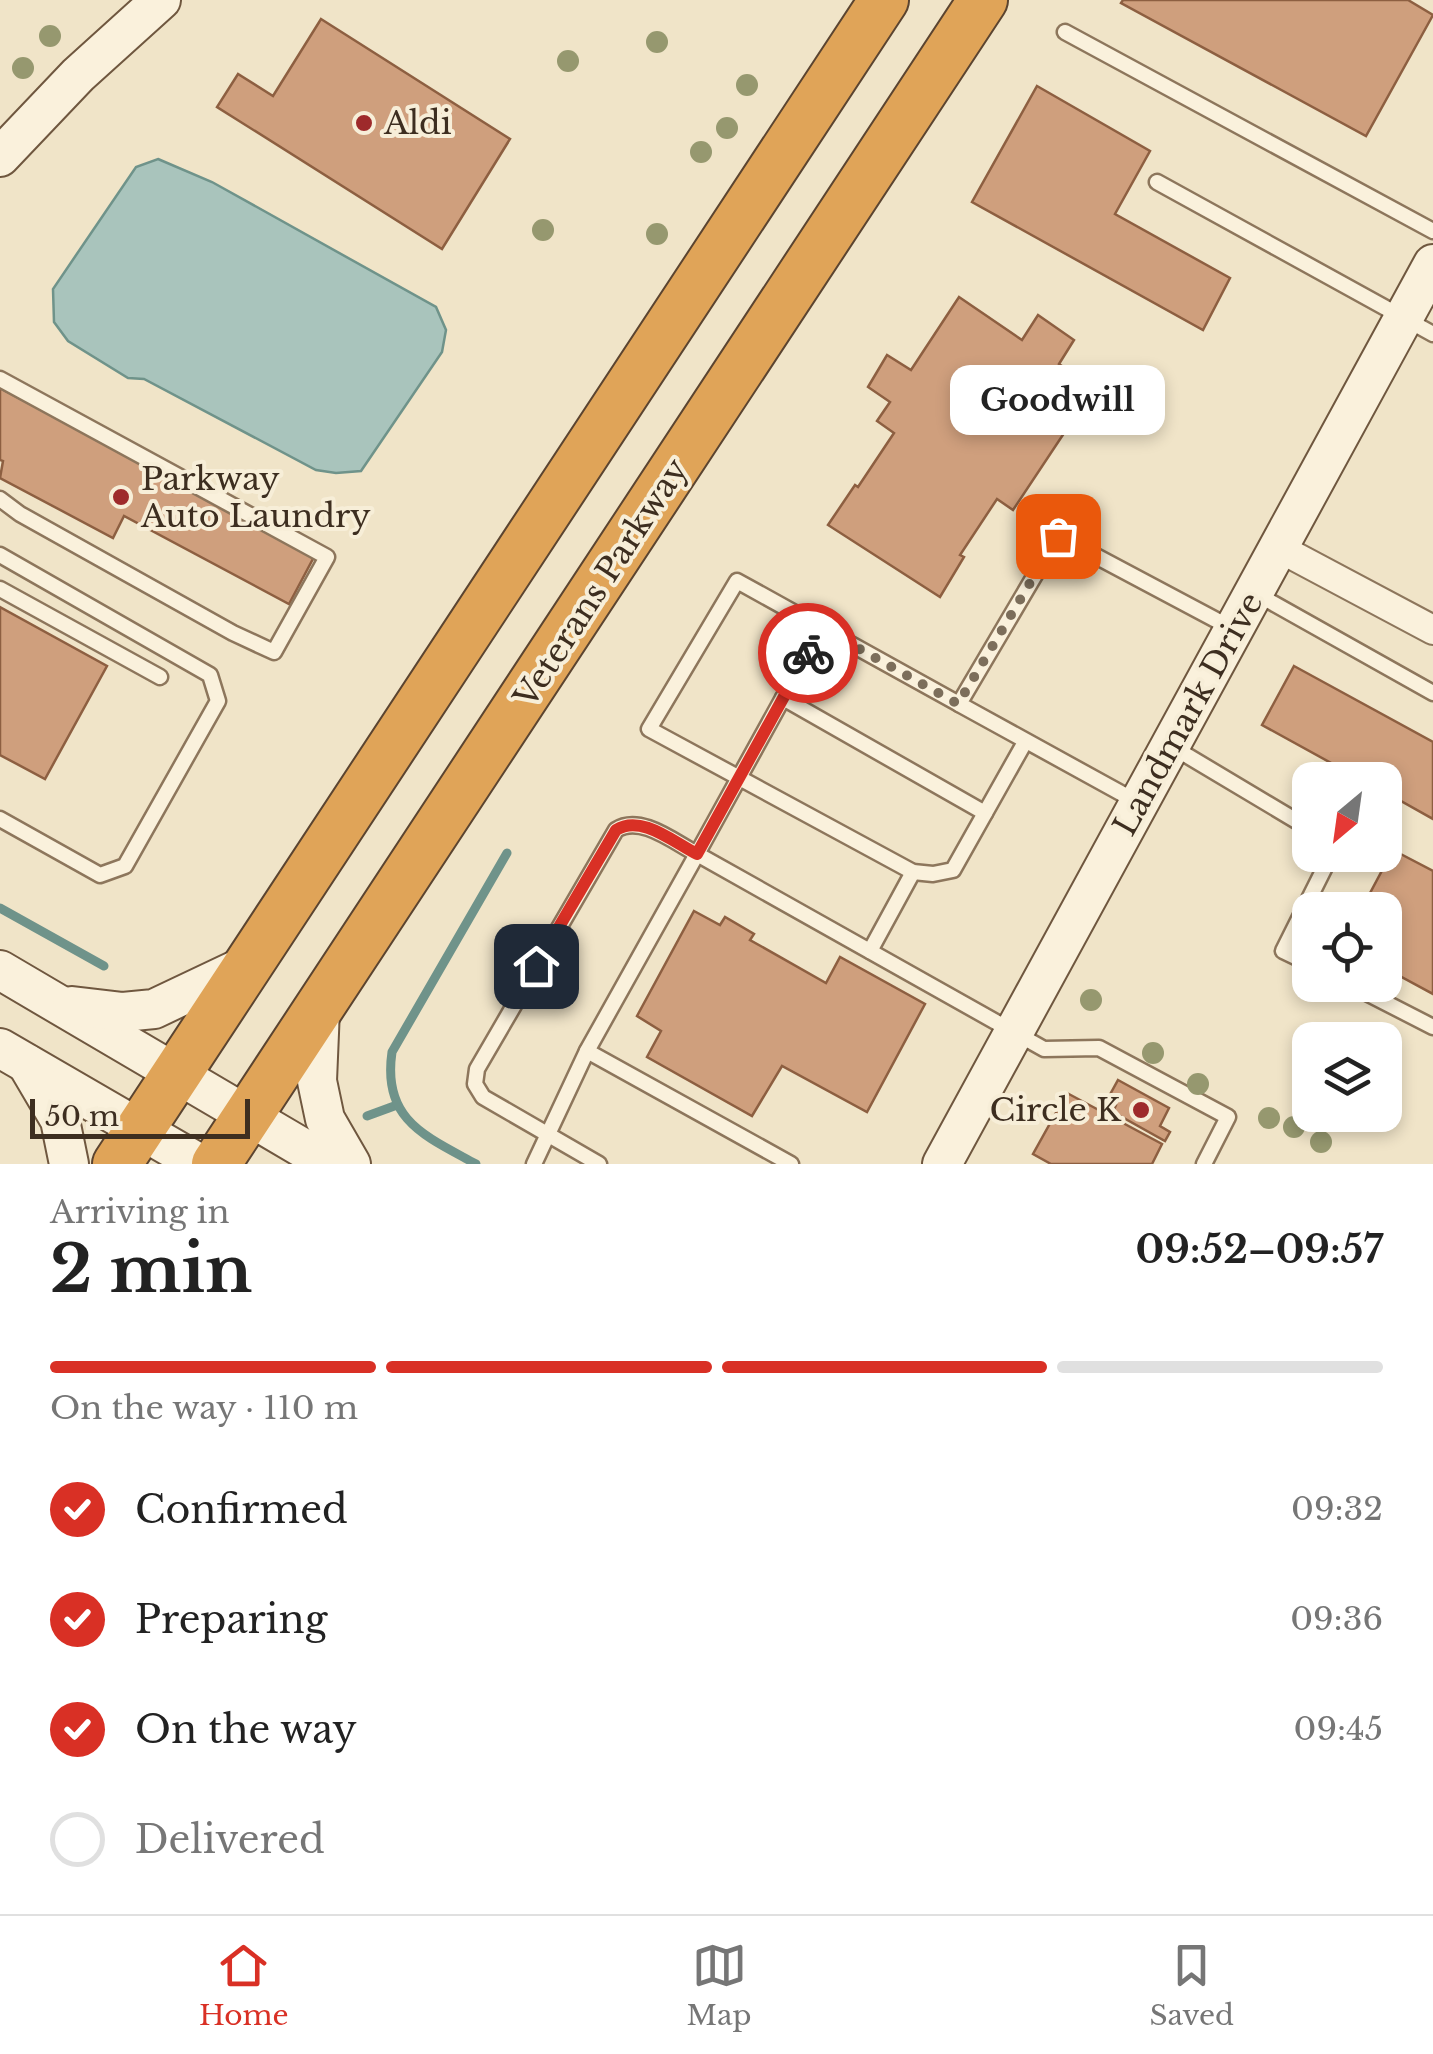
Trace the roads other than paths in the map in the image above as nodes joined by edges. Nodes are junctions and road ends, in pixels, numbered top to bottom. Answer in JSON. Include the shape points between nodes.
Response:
{"nodes":[{"id":1,"x":161,"y":0,"type":"edge"},
{"id":2,"x":884,"y":0,"type":"edge"},
{"id":3,"x":983,"y":0,"type":"edge"},
{"id":4,"x":1065,"y":32,"type":"dead end"},
{"id":5,"x":0,"y":158,"type":"edge"},
{"id":6,"x":1157,"y":182,"type":"dead end"},
{"id":7,"x":1433,"y":231,"type":"edge"},
{"id":8,"x":1433,"y":264,"type":"edge"},
{"id":9,"x":1419,"y":325,"type":"edge"},
{"id":10,"x":0,"y":380,"type":"edge"},
{"id":11,"x":0,"y":499,"type":"edge"},
{"id":12,"x":1279,"y":548,"type":"junction"},
{"id":13,"x":0,"y":555,"type":"edge"},
{"id":14,"x":0,"y":589,"type":"edge"},
{"id":15,"x":1254,"y":593,"type":"junction"},
{"id":16,"x":822,"y":628,"type":"junction"},
{"id":17,"x":1234,"y":630,"type":"junction"},
{"id":18,"x":1433,"y":630,"type":"edge"},
{"id":19,"x":160,"y":677,"type":"dead end"},
{"id":20,"x":1433,"y":693,"type":"edge"},
{"id":21,"x":783,"y":698,"type":"junction"},
{"id":22,"x":958,"y":704,"type":"junction"},
{"id":23,"x":1026,"y":742,"type":"junction"},
{"id":24,"x":1170,"y":746,"type":"junction"},
{"id":25,"x":740,"y":778,"type":"junction"},
{"id":26,"x":1140,"y":803,"type":"junction"},
{"id":27,"x":985,"y":813,"type":"junction"},
{"id":28,"x":0,"y":818,"type":"edge"},
{"id":29,"x":1292,"y":818,"type":"edge"},
{"id":30,"x":697,"y":854,"type":"junction"},
{"id":31,"x":913,"y":872,"type":"junction"},
{"id":32,"x":1292,"y":932,"type":"edge"},
{"id":33,"x":870,"y":951,"type":"junction"},
{"id":34,"x":1292,"y":955,"type":"edge"},
{"id":35,"x":249,"y":964,"type":"junction"},
{"id":36,"x":0,"y":970,"type":"edge"},
{"id":37,"x":1384,"y":1002,"type":"edge"},
{"id":38,"x":61,"y":1005,"type":"junction"},
{"id":39,"x":320,"y":1009,"type":"junction"},
{"id":40,"x":1433,"y":1027,"type":"edge"},
{"id":41,"x":1014,"y":1032,"type":"junction"},
{"id":42,"x":587,"y":1051,"type":"junction"},
{"id":43,"x":13,"y":1054,"type":"edge"},
{"id":44,"x":175,"y":1074,"type":"junction"},
{"id":45,"x":247,"y":1118,"type":"junction"},
{"id":46,"x":548,"y":1134,"type":"junction"},
{"id":47,"x":129,"y":1146,"type":"edge"},
{"id":48,"x":950,"y":1161,"type":"edge"},
{"id":49,"x":68,"y":1164,"type":"edge"},
{"id":50,"x":200,"y":1164,"type":"edge"},
{"id":51,"x":216,"y":1164,"type":"edge"},
{"id":52,"x":330,"y":1164,"type":"edge"},
{"id":53,"x":351,"y":1164,"type":"edge"},
{"id":54,"x":534,"y":1164,"type":"edge"},
{"id":55,"x":599,"y":1164,"type":"edge"},
{"id":56,"x":791,"y":1164,"type":"edge"},
{"id":57,"x":1204,"y":1164,"type":"edge"}],
"edges":[{"from":1,"to":5,"type":"street"},
{"from":2,"to":35,"type":"highway"},
{"from":3,"to":39,"type":"highway","name":"Veterans Parkway"},
{"from":4,"to":7,"type":"lane"},
{"from":6,"to":9,"type":"lane"},
{"from":8,"to":9,"type":"street","name":"Landmark Drive"},
{"from":9,"to":12,"type":"street","name":"Landmark Drive"},
{"from":10,"to":11,"type":"lane","via":[[328,556],[274,652]]},
{"from":12,"to":15,"type":"street","name":"Landmark Drive"},
{"from":12,"to":18,"type":"street"},
{"from":13,"to":28,"type":"lane","via":[[210,675],[218,701],[125,866],[100,875]]},
{"from":14,"to":19,"type":"lane"},
{"from":15,"to":17,"type":"street","name":"Landmark Drive"},
{"from":15,"to":20,"type":"lane"},
{"from":16,"to":21,"type":"lane"},
{"from":16,"to":22,"type":"lane"},
{"from":16,"to":25,"type":"lane","via":[[737,581],[650,729]]},
{"from":17,"to":22,"type":"lane","via":[[1058,536]]},
{"from":17,"to":24,"type":"street","name":"Landmark Drive"},
{"from":21,"to":25,"type":"lane"},
{"from":21,"to":27,"type":"lane"},
{"from":22,"to":23,"type":"lane"},
{"from":23,"to":26,"type":"lane"},
{"from":23,"to":27,"type":"lane"},
{"from":24,"to":26,"type":"street","name":"Landmark Drive"},
{"from":24,"to":29,"type":"lane"},
{"from":25,"to":30,"type":"lane"},
{"from":25,"to":31,"type":"lane"},
{"from":26,"to":41,"type":"street","name":"Landmark Drive"},
{"from":27,"to":31,"type":"lane","via":[[952,870]]},
{"from":30,"to":33,"type":"lane"},
{"from":30,"to":42,"type":"lane"},
{"from":30,"to":46,"type":"lane","via":[[639,824],[616,830],[477,1069],[475,1084],[484,1097]]},
{"from":31,"to":33,"type":"lane"},
{"from":32,"to":34,"type":"lane","via":[[1283,950]]},
{"from":33,"to":41,"type":"lane"},
{"from":35,"to":38,"type":"street","via":[[154,1009]]},
{"from":35,"to":44,"type":"highway"},
{"from":36,"to":38,"type":"street"},
{"from":37,"to":40,"type":"lane"},
{"from":38,"to":44,"type":"street"},
{"from":39,"to":45,"type":"highway","name":"Veterans Parkway"},
{"from":39,"to":53,"type":"street","via":[[317,1081],[325,1118]]},
{"from":41,"to":48,"type":"street","name":"Landmark Drive"},
{"from":41,"to":57,"type":"lane","via":[[1044,1049],[1099,1048],[1228,1116]]},
{"from":42,"to":46,"type":"lane"},
{"from":42,"to":56,"type":"lane"},
{"from":43,"to":47,"type":"street"},
{"from":43,"to":49,"type":"street","via":[[60,1120]]},
{"from":44,"to":45,"type":"street"},
{"from":44,"to":47,"type":"highway"},
{"from":45,"to":51,"type":"highway","name":"Veterans Parkway"},
{"from":45,"to":52,"type":"street"},
{"from":46,"to":54,"type":"lane"},
{"from":46,"to":55,"type":"lane"},
{"from":47,"to":50,"type":"street"}]}
